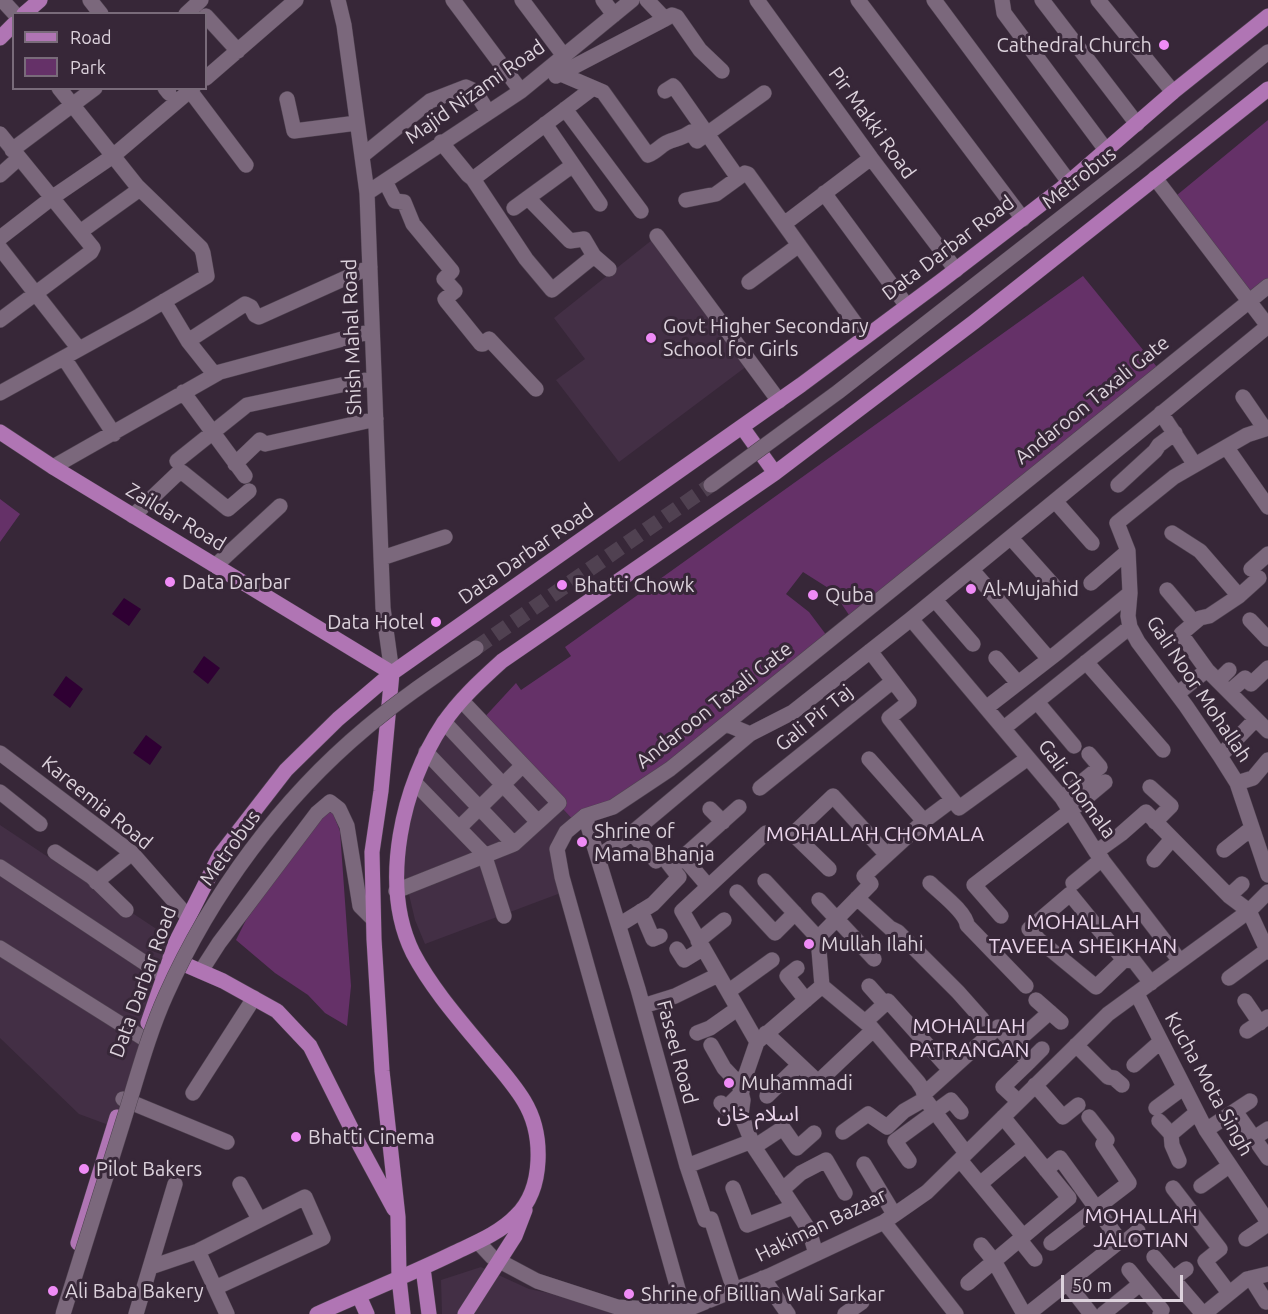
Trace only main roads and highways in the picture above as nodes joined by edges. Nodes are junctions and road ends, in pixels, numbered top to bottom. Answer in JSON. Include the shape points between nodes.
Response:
{"nodes":[{"id":1,"x":40,"y":0,"type":"edge"},
{"id":2,"x":26,"y":12,"type":"edge"},
{"id":3,"x":1268,"y":16,"type":"edge"},
{"id":4,"x":1268,"y":88,"type":"edge"},
{"id":5,"x":742,"y":427,"type":"junction"},
{"id":6,"x":0,"y":432,"type":"edge"},
{"id":7,"x":775,"y":473,"type":"junction"},
{"id":8,"x":392,"y":673,"type":"junction"},
{"id":9,"x":170,"y":958,"type":"junction"},
{"id":10,"x":528,"y":1201,"type":"junction"},
{"id":11,"x":398,"y":1217,"type":"junction"},
{"id":12,"x":423,"y":1268,"type":"junction"},
{"id":13,"x":399,"y":1278,"type":"junction"},
{"id":14,"x":358,"y":1296,"type":"junction"},
{"id":15,"x":339,"y":1309,"type":"edge"},
{"id":16,"x":58,"y":1314,"type":"edge"},
{"id":17,"x":317,"y":1314,"type":"edge"},
{"id":18,"x":367,"y":1314,"type":"edge"},
{"id":19,"x":403,"y":1314,"type":"edge"},
{"id":20,"x":429,"y":1314,"type":"edge"},
{"id":21,"x":465,"y":1314,"type":"edge"}],
"edges":[{"from":1,"to":2,"type":"main road"},
{"from":3,"to":5,"type":"main road","name":"Data Darbar Road","via":[[1023,219]]},
{"from":4,"to":7,"type":"main road","via":[[974,322]]},
{"from":5,"to":7,"type":"main road"},
{"from":5,"to":8,"type":"main road","name":"Data Darbar Road"},
{"from":6,"to":8,"type":"main road","name":"Zaildar Road"},
{"from":7,"to":10,"type":"main road","via":[[502,661],[444,722],[426,752],[415,783],[400,835],[396,891],[404,929],[435,988],[525,1102],[536,1134],[537,1152],[536,1179]]},
{"from":8,"to":9,"type":"main road","name":"Data Darbar Road","via":[[286,770],[220,855]]},
{"from":8,"to":11,"type":"main road","via":[[372,852],[382,1071]]},
{"from":9,"to":11,"type":"main road","via":[[277,1011],[310,1046]]},
{"from":9,"to":16,"type":"main road","name":"Data Darbar Road","via":[[92,1192]]},
{"from":10,"to":12,"type":"main road","via":[[510,1222]]},
{"from":10,"to":21,"type":"main road","via":[[515,1236]]},
{"from":11,"to":13,"type":"main road"},
{"from":12,"to":13,"type":"main road"},
{"from":12,"to":20,"type":"main road"},
{"from":13,"to":14,"type":"main road"},
{"from":13,"to":19,"type":"main road"},
{"from":14,"to":15,"type":"main road"},
{"from":14,"to":18,"type":"main road"},
{"from":15,"to":17,"type":"main road"}]}
